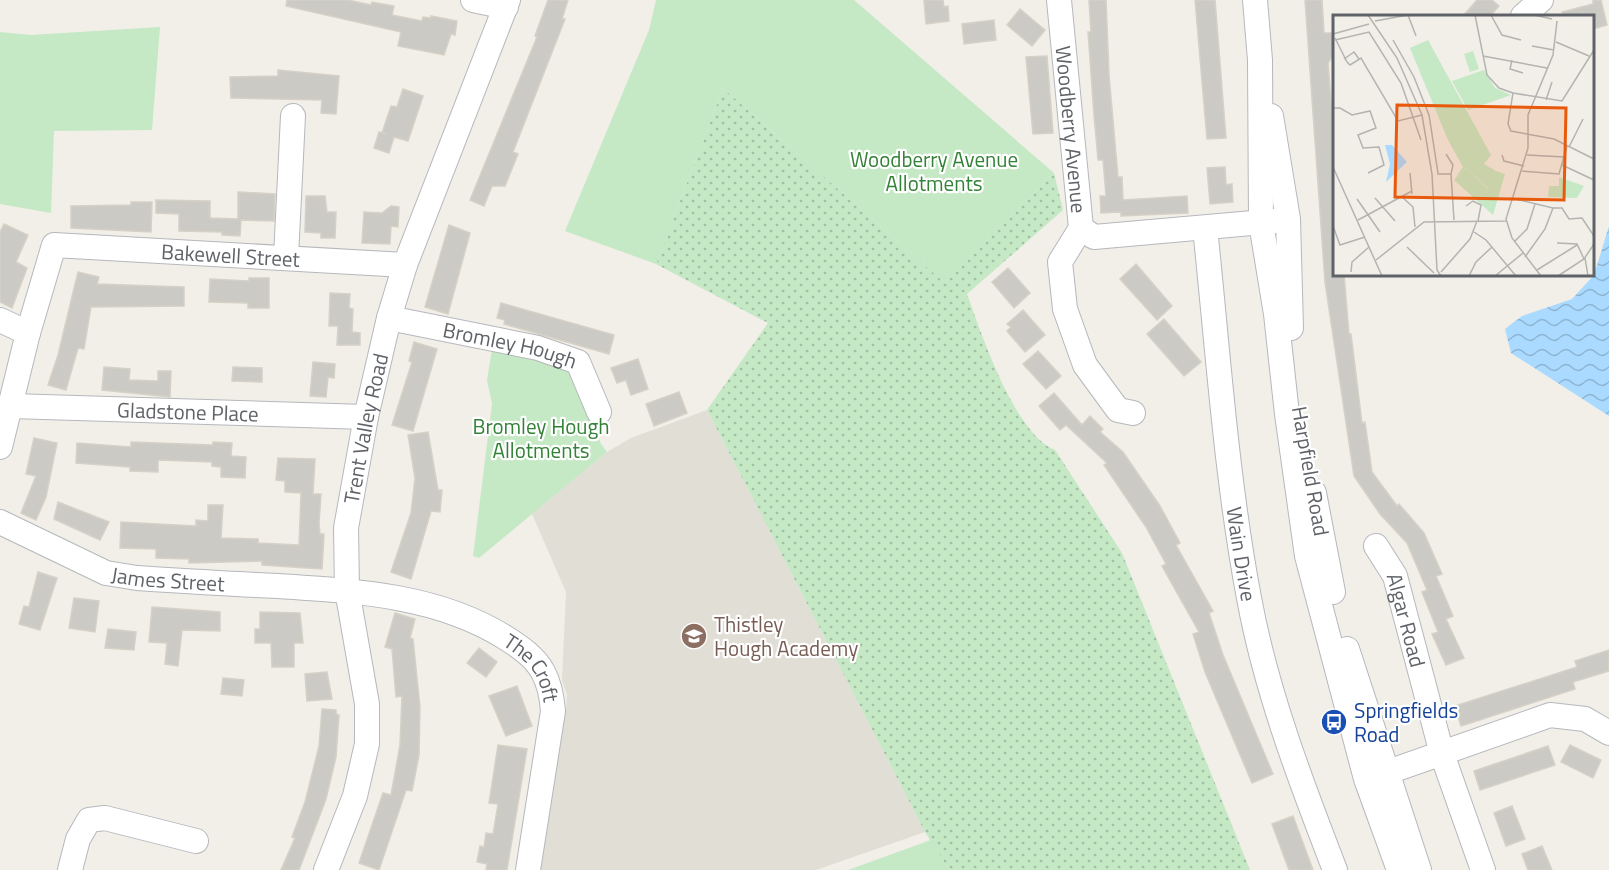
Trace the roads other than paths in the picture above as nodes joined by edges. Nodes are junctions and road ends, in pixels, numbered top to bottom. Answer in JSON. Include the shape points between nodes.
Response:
{"nodes":[{"id":1,"x":473,"y":0,"type":"edge"},
{"id":2,"x":1059,"y":0,"type":"edge"},
{"id":3,"x":1255,"y":0,"type":"edge"},
{"id":4,"x":1541,"y":0,"type":"edge"},
{"id":5,"x":507,"y":4,"type":"edge"},
{"id":6,"x":1524,"y":15,"type":"edge"},
{"id":7,"x":1260,"y":60,"type":"junction"},
{"id":8,"x":293,"y":116,"type":"dead end"},
{"id":9,"x":1288,"y":219,"type":"junction"},
{"id":10,"x":1261,"y":223,"type":"junction"},
{"id":11,"x":1081,"y":228,"type":"junction"},
{"id":12,"x":1205,"y":228,"type":"junction"},
{"id":13,"x":286,"y":257,"type":"junction"},
{"id":14,"x":405,"y":265,"type":"junction"},
{"id":15,"x":389,"y":318,"type":"junction"},
{"id":16,"x":0,"y":320,"type":"edge"},
{"id":17,"x":28,"y":333,"type":"junction"},
{"id":18,"x":11,"y":406,"type":"junction"},
{"id":19,"x":599,"y":412,"type":"dead end"},
{"id":20,"x":1133,"y":412,"type":"dead end"},
{"id":21,"x":366,"y":417,"type":"junction"},
{"id":22,"x":0,"y":447,"type":"edge"},
{"id":23,"x":0,"y":522,"type":"edge"},
{"id":24,"x":1376,"y":546,"type":"dead end"},
{"id":25,"x":347,"y":590,"type":"junction"},
{"id":26,"x":1609,"y":733,"type":"edge"},
{"id":27,"x":1442,"y":754,"type":"junction"},
{"id":28,"x":1389,"y":772,"type":"junction"},
{"id":29,"x":1366,"y":779,"type":"junction"},
{"id":30,"x":196,"y":841,"type":"dead end"},
{"id":31,"x":70,"y":870,"type":"edge"},
{"id":32,"x":326,"y":870,"type":"edge"},
{"id":33,"x":528,"y":870,"type":"edge"},
{"id":34,"x":1335,"y":870,"type":"edge"},
{"id":35,"x":1399,"y":870,"type":"edge"},
{"id":36,"x":1419,"y":870,"type":"edge"},
{"id":37,"x":1483,"y":870,"type":"edge"}],
"edges":[{"from":1,"to":5,"type":"street"},
{"from":2,"to":11,"type":"street","name":"Woodberry Avenue"},
{"from":3,"to":7,"type":"street","name":"Harpfield Road"},
{"from":4,"to":6,"type":"street"},
{"from":5,"to":14,"type":"street","name":"Trent Valley Road"},
{"from":7,"to":9,"type":"street","name":"Harpfield Road"},
{"from":7,"to":10,"type":"street","name":"Harpfield Road"},
{"from":8,"to":13,"type":"street"},
{"from":9,"to":10,"type":"street","name":"Woodberry Avenue"},
{"from":9,"to":28,"type":"street","name":"Harpfield Road","via":[[1290,321],[1326,562],[1350,664]]},
{"from":10,"to":12,"type":"street","name":"Woodberry Avenue"},
{"from":10,"to":29,"type":"street","name":"Harpfield Road","via":[[1307,556]]},
{"from":11,"to":12,"type":"street","name":"Woodberry Avenue","via":[[1094,237]]},
{"from":11,"to":20,"type":"street","via":[[1060,262],[1065,309],[1085,366],[1118,410]]},
{"from":12,"to":34,"type":"street","name":"Wain Drive","via":[[1229,474],[1249,600],[1303,787]]},
{"from":13,"to":14,"type":"street","name":"Bakewell Street"},
{"from":13,"to":17,"type":"street","name":"Bakewell Street","via":[[54,245]]},
{"from":14,"to":15,"type":"street","name":"Trent Valley Road"},
{"from":15,"to":19,"type":"street","name":"Bromley Hough","via":[[538,348],[578,362]]},
{"from":15,"to":21,"type":"street","name":"Trent Valley Road"},
{"from":16,"to":17,"type":"street"},
{"from":17,"to":18,"type":"street"},
{"from":18,"to":21,"type":"street","name":"Gladstone Place"},
{"from":18,"to":22,"type":"street"},
{"from":21,"to":25,"type":"street","name":"Trent Valley Road","via":[[346,528]]},
{"from":23,"to":25,"type":"street","name":"James Street","via":[[106,573]]},
{"from":24,"to":27,"type":"street","name":"Algar Road","via":[[1395,576]]},
{"from":25,"to":32,"type":"street","name":"Trent Valley Road","via":[[367,704],[367,744],[355,796]]},
{"from":25,"to":33,"type":"street","name":"The Croft","via":[[415,601],[461,615],[522,648],[543,672],[552,697],[552,711]]},
{"from":26,"to":27,"type":"street","via":[[1586,719],[1550,715]]},
{"from":27,"to":28,"type":"street"},
{"from":27,"to":37,"type":"street","name":"Algar Road"},
{"from":28,"to":29,"type":"street"},
{"from":28,"to":36,"type":"street","name":"Harpfield Road"},
{"from":29,"to":35,"type":"street","name":"Harpfield Road"},
{"from":30,"to":31,"type":"street","via":[[105,818],[89,820],[78,839]]}]}
